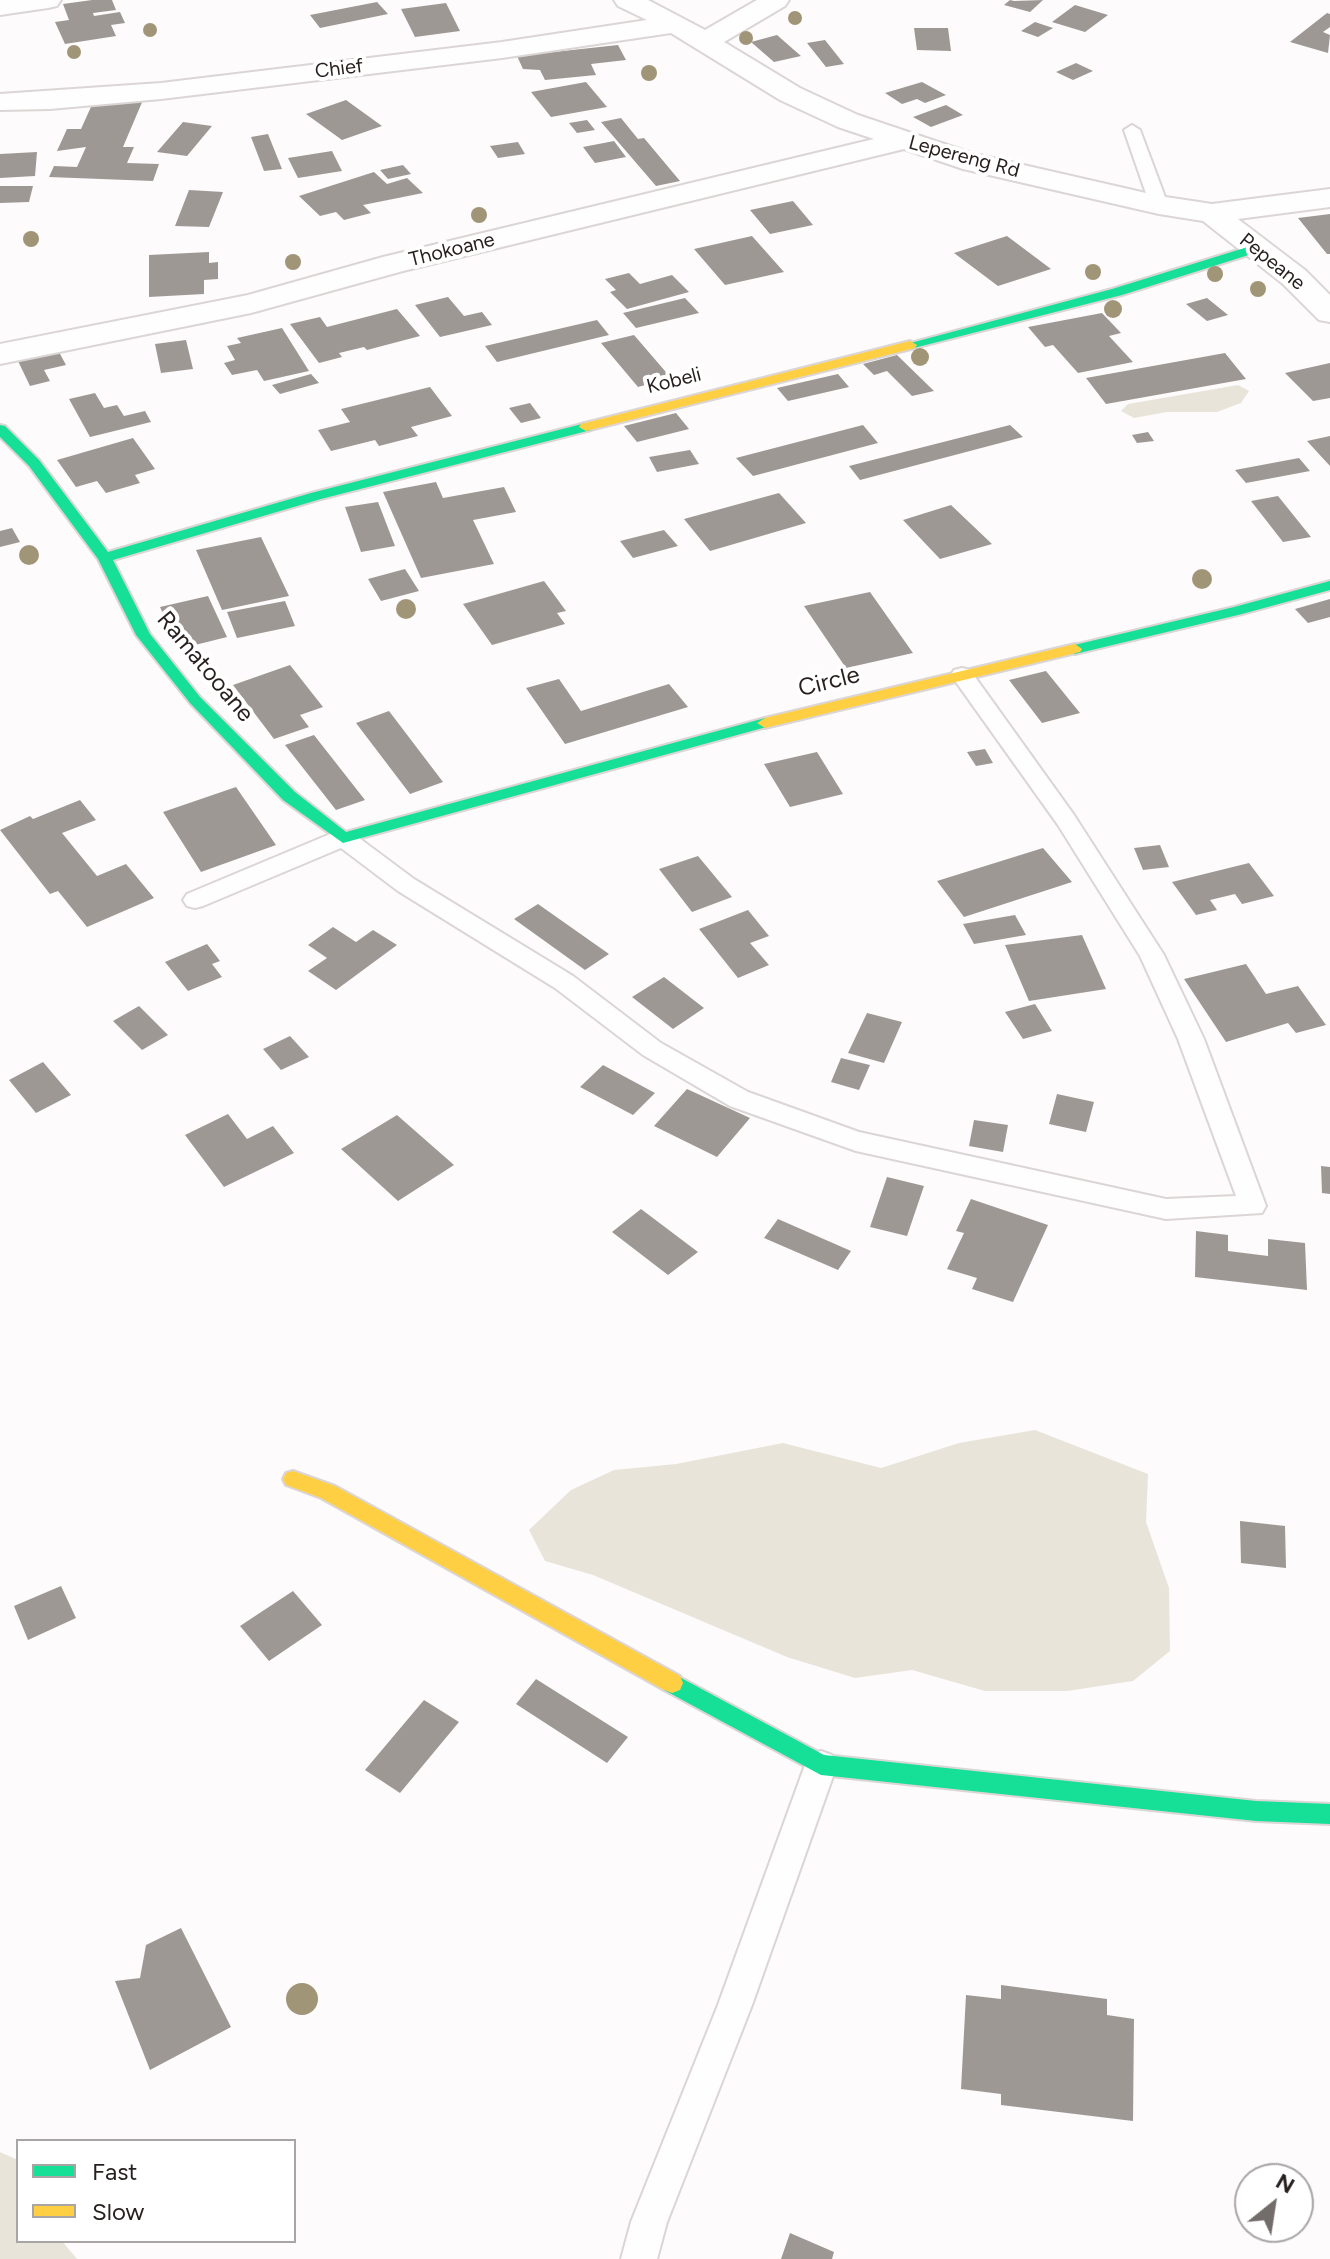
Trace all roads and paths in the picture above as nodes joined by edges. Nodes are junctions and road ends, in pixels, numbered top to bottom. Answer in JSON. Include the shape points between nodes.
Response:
{"nodes":[{"id":1,"x":48,"y":0,"type":"edge"},
{"id":2,"x":627,"y":0,"type":"edge"},
{"id":3,"x":776,"y":0,"type":"edge"},
{"id":4,"x":0,"y":7,"type":"edge"},
{"id":5,"x":676,"y":24,"type":"junction"},
{"id":6,"x":705,"y":42,"type":"junction"},
{"id":7,"x":0,"y":102,"type":"edge"},
{"id":8,"x":1132,"y":130,"type":"dead end"},
{"id":9,"x":903,"y":141,"type":"junction"},
{"id":10,"x":1330,"y":198,"type":"edge"},
{"id":11,"x":1159,"y":205,"type":"junction"},
{"id":12,"x":1212,"y":213,"type":"junction"},
{"id":13,"x":1254,"y":249,"type":"junction"},
{"id":14,"x":1330,"y":313,"type":"edge"},
{"id":15,"x":0,"y":354,"type":"edge"},
{"id":16,"x":0,"y":429,"type":"edge"},
{"id":17,"x":105,"y":558,"type":"junction"},
{"id":18,"x":1330,"y":585,"type":"edge"},
{"id":19,"x":962,"y":675,"type":"junction"},
{"id":20,"x":343,"y":838,"type":"junction"},
{"id":21,"x":195,"y":900,"type":"dead end"},
{"id":22,"x":293,"y":1479,"type":"dead end"},
{"id":23,"x":821,"y":1765,"type":"junction"},
{"id":24,"x":1330,"y":1814,"type":"edge"},
{"id":25,"x":639,"y":2259,"type":"edge"}],
"edges":[{"from":1,"to":4,"type":"street"},
{"from":2,"to":5,"type":"street","name":"Lepereng Rd"},
{"from":3,"to":6,"type":"street"},
{"from":5,"to":6,"type":"street","name":"Lepereng Rd"},
{"from":5,"to":7,"type":"street","name":"Chief","via":[[161,91]]},
{"from":6,"to":9,"type":"street","name":"Lepereng Rd","via":[[790,94]]},
{"from":8,"to":11,"type":"lane"},
{"from":9,"to":11,"type":"street","name":"Lepereng Rd"},
{"from":9,"to":15,"type":"street","name":"Thokoane","via":[[394,264],[251,304]]},
{"from":10,"to":12,"type":"street","name":"Lepereng Rd"},
{"from":11,"to":12,"type":"street","name":"Lepereng Rd"},
{"from":12,"to":13,"type":"street","name":"Pepeane"},
{"from":13,"to":14,"type":"street","name":"Pepeane","via":[[1294,277]]},
{"from":13,"to":17,"type":"street","name":"Kobeli","via":[[1117,292],[316,496]]},
{"from":16,"to":17,"type":"street","name":"Ramatooane","via":[[34,463]]},
{"from":17,"to":20,"type":"street","name":"Ramatooane","via":[[143,635],[195,700],[289,796]]},
{"from":18,"to":19,"type":"street","name":"Circle"},
{"from":19,"to":20,"type":"street","name":"Circle"},
{"from":19,"to":20,"type":"lane","via":[[1066,820],[1152,955],[1191,1039],[1253,1206],[1151,1206],[856,1141],[739,1099],[652,1049],[564,982],[406,885]]},
{"from":20,"to":21,"type":"lane"},
{"from":22,"to":23,"type":"street","via":[[328,1492]]},
{"from":23,"to":24,"type":"street","via":[[1256,1811]]},
{"from":23,"to":25,"type":"lane"}]}
